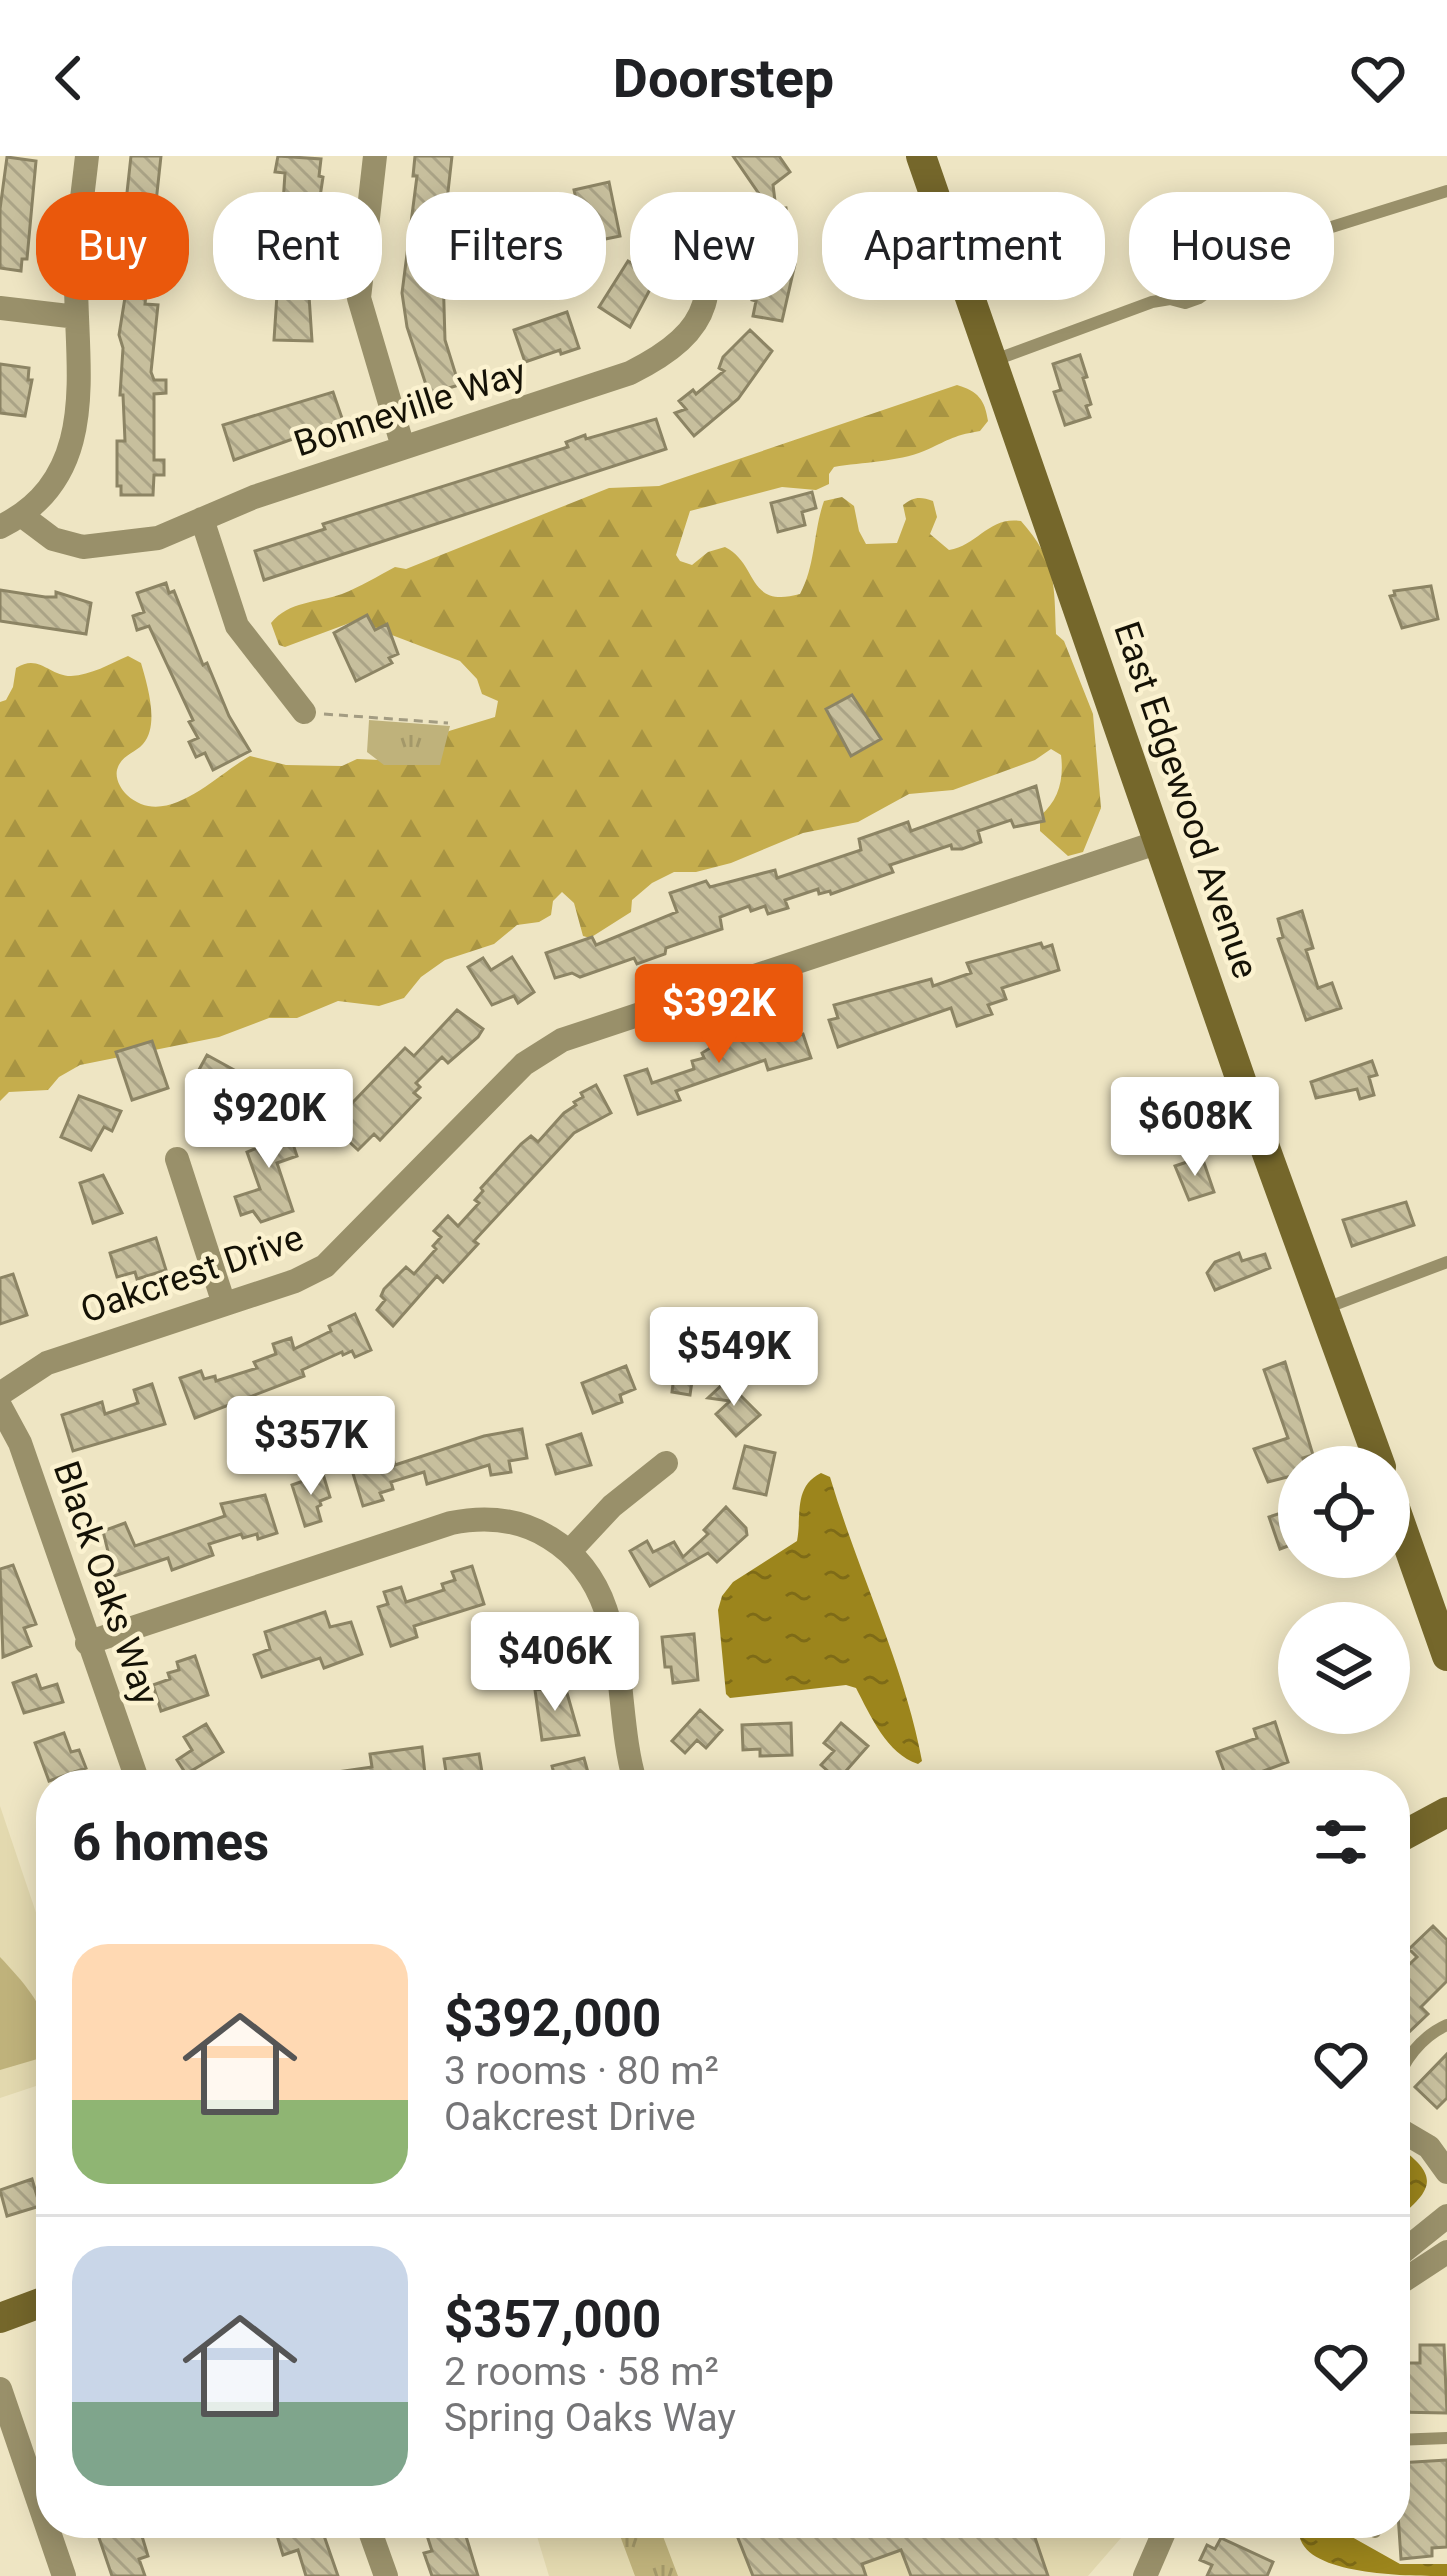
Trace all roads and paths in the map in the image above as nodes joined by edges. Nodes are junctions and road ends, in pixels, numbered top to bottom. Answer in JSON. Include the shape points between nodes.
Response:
{"nodes":[{"id":1,"x":87,"y":156,"type":"edge"},
{"id":2,"x":376,"y":156,"type":"edge"},
{"id":3,"x":921,"y":156,"type":"edge"},
{"id":4,"x":1447,"y":191,"type":"edge"},
{"id":5,"x":705,"y":300,"type":"edge"},
{"id":6,"x":0,"y":308,"type":"edge"},
{"id":7,"x":77,"y":317,"type":"junction"},
{"id":8,"x":994,"y":361,"type":"junction"},
{"id":9,"x":403,"y":447,"type":"junction"},
{"id":10,"x":202,"y":519,"type":"junction"},
{"id":11,"x":10,"y":521,"type":"edge"},
{"id":12,"x":304,"y":712,"type":"joint"},
{"id":13,"x":448,"y":723,"type":"dead end"},
{"id":14,"x":1159,"y":842,"type":"junction"},
{"id":15,"x":177,"y":1159,"type":"dead end"},
{"id":16,"x":1447,"y":1262,"type":"edge"},
{"id":17,"x":224,"y":1304,"type":"junction"},
{"id":18,"x":1324,"y":1309,"type":"junction"},
{"id":19,"x":0,"y":1394,"type":"edge"},
{"id":20,"x":0,"y":1406,"type":"edge"},
{"id":21,"x":1373,"y":1446,"type":"edge"},
{"id":22,"x":666,"y":1463,"type":"dead end"},
{"id":23,"x":1410,"y":1550,"type":"edge"},
{"id":24,"x":568,"y":1552,"type":"junction"},
{"id":25,"x":87,"y":1643,"type":"junction"},
{"id":26,"x":1447,"y":1655,"type":"edge"},
{"id":27,"x":134,"y":1770,"type":"edge"},
{"id":28,"x":632,"y":1770,"type":"edge"},
{"id":29,"x":1447,"y":1812,"type":"edge"},
{"id":30,"x":1410,"y":1832,"type":"edge"},
{"id":31,"x":1447,"y":1835,"type":"edge"},
{"id":32,"x":1410,"y":1848,"type":"edge"},
{"id":33,"x":1447,"y":2025,"type":"edge"},
{"id":34,"x":1410,"y":2052,"type":"edge"},
{"id":35,"x":1410,"y":2136,"type":"edge"},
{"id":36,"x":1447,"y":2172,"type":"edge"},
{"id":37,"x":1447,"y":2216,"type":"edge"},
{"id":38,"x":1410,"y":2246,"type":"edge"},
{"id":39,"x":1447,"y":2252,"type":"edge"},
{"id":40,"x":1410,"y":2276,"type":"edge"},
{"id":41,"x":36,"y":2305,"type":"edge"},
{"id":42,"x":0,"y":2318,"type":"edge"},
{"id":43,"x":0,"y":2389,"type":"edge"},
{"id":44,"x":1447,"y":2438,"type":"edge"},
{"id":45,"x":1410,"y":2439,"type":"edge"},
{"id":46,"x":36,"y":2494,"type":"edge"},
{"id":47,"x":51,"y":2538,"type":"edge"},
{"id":48,"x":372,"y":2538,"type":"edge"},
{"id":49,"x":1161,"y":2538,"type":"edge"},
{"id":50,"x":64,"y":2576,"type":"edge"},
{"id":51,"x":386,"y":2576,"type":"edge"},
{"id":52,"x":1145,"y":2576,"type":"edge"}],
"edges":[{"from":1,"to":7,"type":"street"},
{"from":2,"to":9,"type":"street","via":[[359,298]]},
{"from":3,"to":8,"type":"main road","name":"East Edgewood Avenue"},
{"from":4,"to":8,"type":"lane","via":[[1290,240],[1185,303],[1170,299]]},
{"from":5,"to":9,"type":"street","name":"Bonneville Way","via":[[681,340],[630,373]]},
{"from":6,"to":7,"type":"street"},
{"from":7,"to":11,"type":"street","via":[[74,441],[39,503]]},
{"from":8,"to":14,"type":"main road","name":"East Edgewood Avenue"},
{"from":9,"to":10,"type":"street","name":"Bonneville Way"},
{"from":10,"to":11,"type":"street","name":"Bonneville Way","via":[[158,538],[82,547]]},
{"from":10,"to":12,"type":"street","via":[[237,626]]},
{"from":12,"to":13,"type":"path"},
{"from":14,"to":17,"type":"street","name":"Oakcrest Drive","via":[[555,1043],[524,1064],[335,1259]]},
{"from":14,"to":18,"type":"main road","name":"East Edgewood Avenue"},
{"from":15,"to":17,"type":"street"},
{"from":16,"to":18,"type":"lane"},
{"from":17,"to":19,"type":"street","name":"Oakcrest Drive","via":[[46,1363]]},
{"from":18,"to":21,"type":"main road","name":"East Edgewood Avenue"},
{"from":20,"to":25,"type":"street","name":"Black Oaks Way","via":[[20,1443]]},
{"from":22,"to":24,"type":"street"},
{"from":23,"to":26,"type":"main road"},
{"from":24,"to":25,"type":"street","via":[[514,1523],[459,1522]]},
{"from":24,"to":28,"type":"street","via":[[602,1594],[612,1628]]},
{"from":25,"to":27,"type":"street","name":"Black Oaks Way"},
{"from":29,"to":30,"type":"main road"},
{"from":31,"to":32,"type":"main road"},
{"from":33,"to":34,"type":"lane"},
{"from":35,"to":36,"type":"street"},
{"from":37,"to":38,"type":"street"},
{"from":39,"to":40,"type":"street"},
{"from":41,"to":42,"type":"main road"},
{"from":43,"to":46,"type":"street"},
{"from":44,"to":45,"type":"lane"},
{"from":47,"to":50,"type":"street"},
{"from":48,"to":51,"type":"street"},
{"from":49,"to":52,"type":"street"}]}
